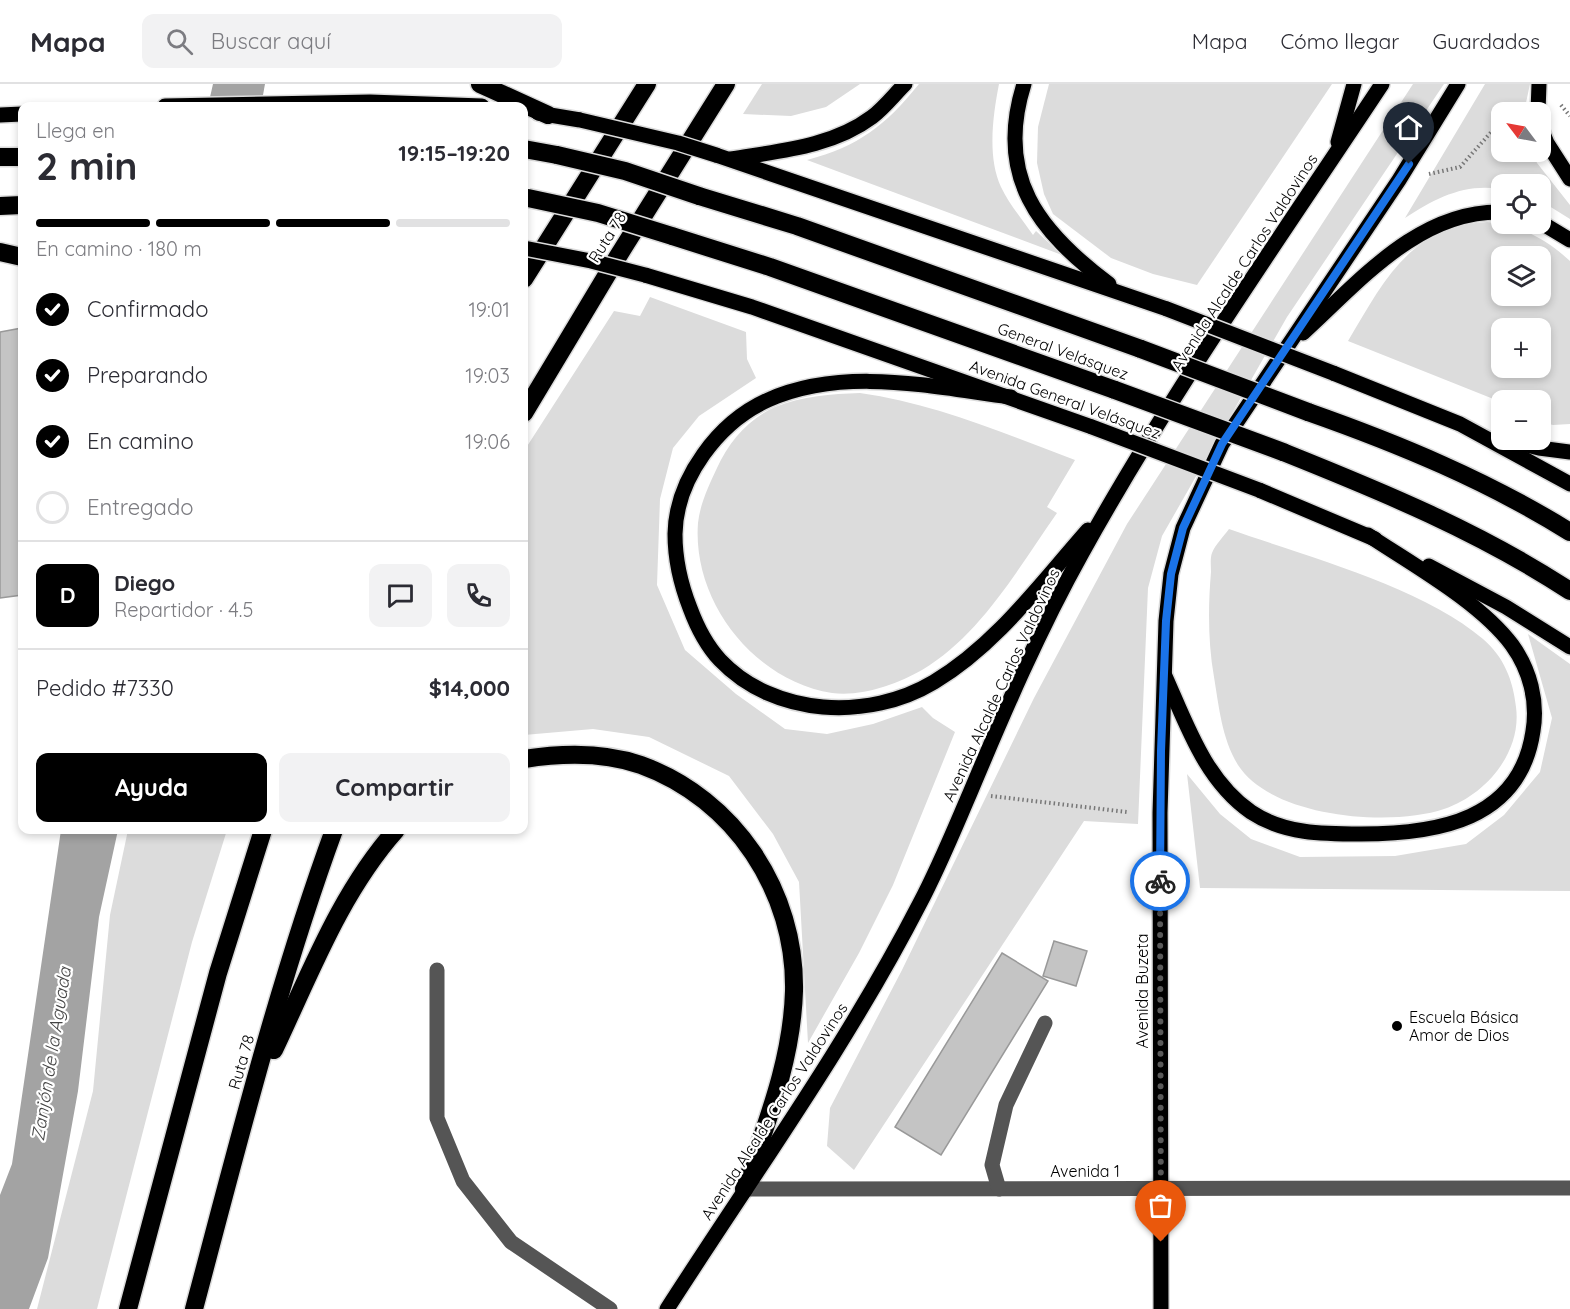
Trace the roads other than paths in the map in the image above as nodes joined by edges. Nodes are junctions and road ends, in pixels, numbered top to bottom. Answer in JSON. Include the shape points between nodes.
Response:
{"nodes":[{"id":1,"x":480,"y":84,"type":"edge"},
{"id":2,"x":647,"y":84,"type":"edge"},
{"id":3,"x":726,"y":84,"type":"edge"},
{"id":4,"x":905,"y":84,"type":"edge"},
{"id":5,"x":1024,"y":84,"type":"edge"},
{"id":6,"x":1354,"y":84,"type":"edge"},
{"id":7,"x":1382,"y":84,"type":"edge"},
{"id":8,"x":1458,"y":84,"type":"edge"},
{"id":9,"x":1539,"y":84,"type":"edge"},
{"id":10,"x":302,"y":102,"type":"edge"},
{"id":11,"x":370,"y":102,"type":"edge"},
{"id":12,"x":519,"y":102,"type":"edge"},
{"id":13,"x":1538,"y":102,"type":"edge"},
{"id":14,"x":528,"y":106,"type":"edge"},
{"id":15,"x":528,"y":112,"type":"edge"},
{"id":16,"x":18,"y":114,"type":"edge"},
{"id":17,"x":0,"y":115,"type":"edge"},
{"id":18,"x":548,"y":115,"type":"junction"},
{"id":19,"x":1551,"y":149,"type":"edge"},
{"id":20,"x":528,"y":150,"type":"edge"},
{"id":21,"x":1334,"y":156,"type":"junction"},
{"id":22,"x":18,"y":157,"type":"edge"},
{"id":23,"x":723,"y":157,"type":"junction"},
{"id":24,"x":0,"y":158,"type":"edge"},
{"id":25,"x":1570,"y":179,"type":"edge"},
{"id":26,"x":528,"y":198,"type":"edge"},
{"id":27,"x":18,"y":205,"type":"edge"},
{"id":28,"x":0,"y":206,"type":"edge"},
{"id":29,"x":1491,"y":213,"type":"edge"},
{"id":30,"x":1551,"y":229,"type":"edge"},
{"id":31,"x":1570,"y":240,"type":"edge"},
{"id":32,"x":528,"y":249,"type":"edge"},
{"id":33,"x":18,"y":251,"type":"edge"},
{"id":34,"x":0,"y":252,"type":"edge"},
{"id":35,"x":18,"y":256,"type":"edge"},
{"id":36,"x":528,"y":273,"type":"edge"},
{"id":37,"x":1121,"y":293,"type":"junction"},
{"id":38,"x":1285,"y":348,"type":"junction"},
{"id":39,"x":1011,"y":397,"type":"junction"},
{"id":40,"x":528,"y":406,"type":"edge"},
{"id":41,"x":1460,"y":424,"type":"junction"},
{"id":42,"x":1491,"y":434,"type":"edge"},
{"id":43,"x":1551,"y":450,"type":"edge"},
{"id":44,"x":1570,"y":452,"type":"edge"},
{"id":45,"x":1570,"y":484,"type":"edge"},
{"id":46,"x":1111,"y":503,"type":"junction"},
{"id":47,"x":1570,"y":532,"type":"edge"},
{"id":48,"x":1368,"y":535,"type":"junction"},
{"id":49,"x":1570,"y":591,"type":"edge"},
{"id":50,"x":1570,"y":647,"type":"edge"},
{"id":51,"x":1163,"y":673,"type":"junction"},
{"id":52,"x":528,"y":759,"type":"edge"},
{"id":53,"x":262,"y":834,"type":"edge"},
{"id":54,"x":333,"y":834,"type":"edge"},
{"id":55,"x":393,"y":834,"type":"edge"},
{"id":56,"x":437,"y":970,"type":"dead end"},
{"id":57,"x":1045,"y":1023,"type":"dead end"},
{"id":58,"x":249,"y":1103,"type":"junction"},
{"id":59,"x":1160,"y":1188,"type":"junction"},
{"id":60,"x":1570,"y":1188,"type":"edge"},
{"id":61,"x":744,"y":1189,"type":"junction"},
{"id":62,"x":999,"y":1189,"type":"junction"},
{"id":63,"x":128,"y":1309,"type":"edge"},
{"id":64,"x":194,"y":1309,"type":"edge"},
{"id":65,"x":610,"y":1309,"type":"edge"},
{"id":66,"x":667,"y":1309,"type":"edge"},
{"id":67,"x":1161,"y":1309,"type":"edge"}],
"edges":[{"from":1,"to":12,"type":"highway"},
{"from":2,"to":36,"type":"highway"},
{"from":3,"to":40,"type":"highway","name":"Ruta 78"},
{"from":4,"to":23,"type":"main road","via":[[873,117],[827,140]]},
{"from":5,"to":37,"type":"main road","via":[[1016,142],[1023,190],[1056,239]]},
{"from":6,"to":21,"type":"main road"},
{"from":7,"to":21,"type":"main road","name":"Avenida Alcalde Carlos Valdovinos"},
{"from":8,"to":38,"type":"main road","via":[[1399,180]]},
{"from":9,"to":13,"type":"main road"},
{"from":10,"to":11,"type":"main road"},
{"from":14,"to":18,"type":"highway"},
{"from":15,"to":18,"type":"main road"},
{"from":16,"to":17,"type":"main road"},
{"from":18,"to":23,"type":"main road","bridge":true,"via":[[678,143]]},
{"from":19,"to":25,"type":"main road"},
{"from":20,"to":47,"type":"highway","name":"General Velásquez","bridge":true,"via":[[625,171],[797,226],[1141,349],[1434,460]]},
{"from":21,"to":46,"type":"main road","name":"Avenida Alcalde Carlos Valdovinos"},
{"from":22,"to":24,"type":"highway"},
{"from":23,"to":37,"type":"main road"},
{"from":26,"to":49,"type":"highway","name":"General Velásquez","bridge":true,"via":[[598,213],[770,267],[1283,452],[1404,501],[1482,538]]},
{"from":27,"to":28,"type":"highway"},
{"from":29,"to":38,"type":"main road","via":[[1464,214],[1411,239]]},
{"from":30,"to":31,"type":"main road"},
{"from":32,"to":39,"type":"main road","name":"Avenida General Velásquez","bridge":true,"via":[[645,275],[752,307]]},
{"from":33,"to":34,"type":"main road"},
{"from":34,"to":35,"type":"highway"},
{"from":37,"to":41,"type":"main road","bridge":true},
{"from":38,"to":51,"type":"main road","via":[[1222,444],[1183,528],[1168,598]]},
{"from":39,"to":46,"type":"main road","via":[[903,383],[825,383],[770,400],[747,411],[720,433],[688,484],[675,533],[682,587],[703,638],[720,660],[741,677],[794,703],[847,709],[904,696],[933,683],[986,642]]},
{"from":39,"to":48,"type":"main road","name":"Avenida General Velásquez","bridge":true},
{"from":41,"to":42,"type":"main road"},
{"from":41,"to":45,"type":"main road"},
{"from":43,"to":44,"type":"main road"},
{"from":46,"to":61,"type":"main road","name":"Avenida Alcalde Carlos Valdovinos","via":[[1054,606],[941,861],[891,960],[811,1092]]},
{"from":48,"to":50,"type":"main road","name":"Avenida General Velásquez","via":[[1477,592]]},
{"from":48,"to":51,"type":"main road","via":[[1479,613],[1522,662],[1534,702],[1532,742],[1515,780],[1486,809],[1449,826],[1396,834],[1308,832],[1271,823],[1237,801],[1212,773]]},
{"from":51,"to":59,"type":"main road","name":"Avenida Buzeta"},
{"from":52,"to":61,"type":"highway","via":[[582,754],[648,768],[717,808],[758,859],[785,923],[794,992],[781,1083]]},
{"from":53,"to":63,"type":"highway","via":[[218,973]]},
{"from":54,"to":58,"type":"highway","name":"Ruta 78"},
{"from":55,"to":58,"type":"highway","via":[[357,879],[338,914]]},
{"from":56,"to":65,"type":"street","via":[[437,1118],[463,1181],[511,1242]]},
{"from":57,"to":62,"type":"street","via":[[1006,1105],[993,1165]]},
{"from":58,"to":64,"type":"highway","name":"Ruta 78"},
{"from":59,"to":60,"type":"street","name":"Avenida 1"},
{"from":59,"to":62,"type":"street","name":"Avenida 1"},
{"from":59,"to":67,"type":"main road","name":"Avenida Buzeta"},
{"from":61,"to":62,"type":"street","name":"Avenida 1"},
{"from":61,"to":66,"type":"main road","name":"Avenida Alcalde Carlos Valdovinos"}]}
